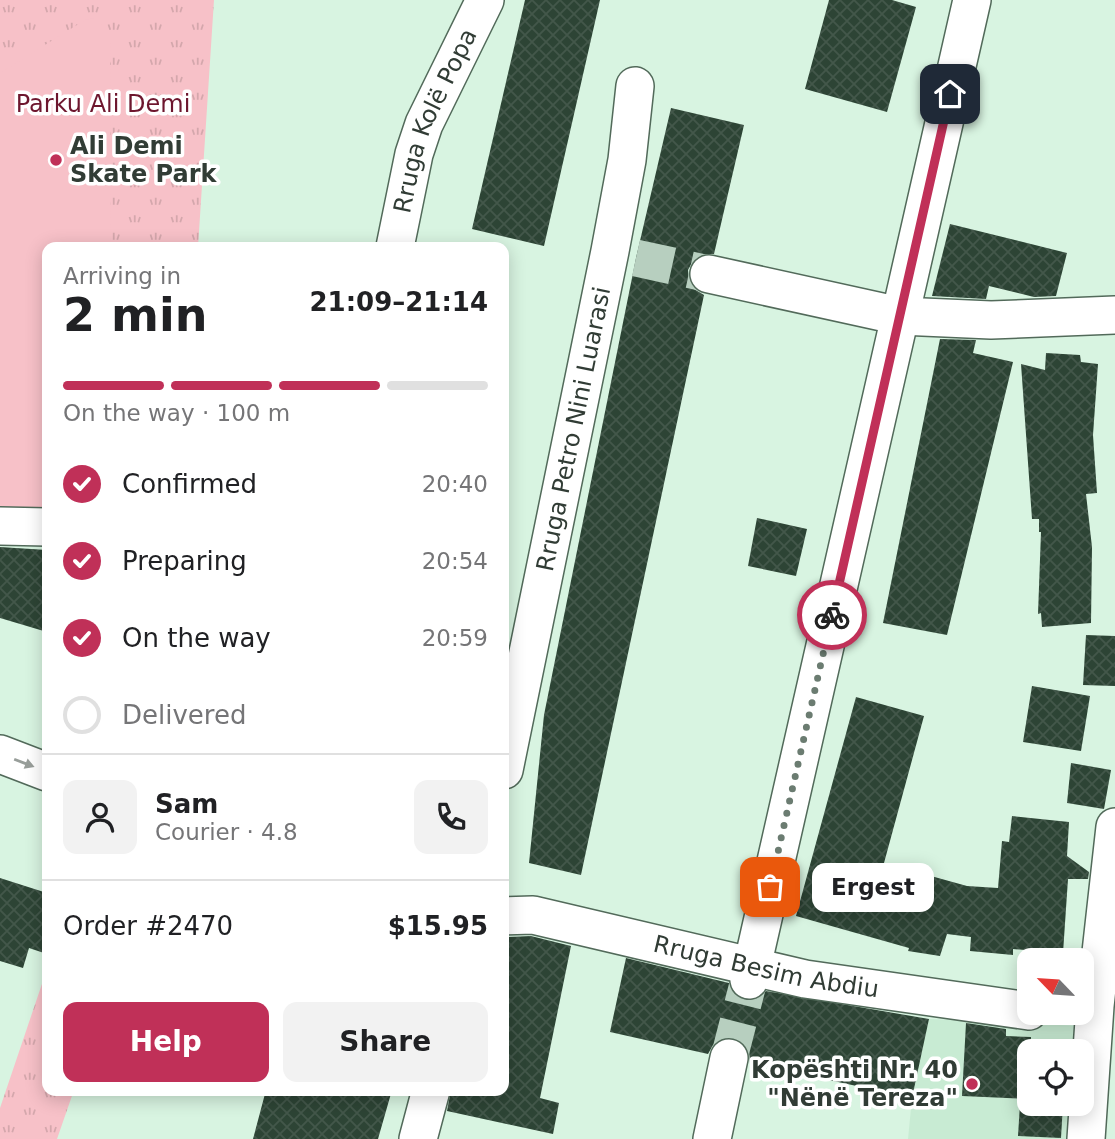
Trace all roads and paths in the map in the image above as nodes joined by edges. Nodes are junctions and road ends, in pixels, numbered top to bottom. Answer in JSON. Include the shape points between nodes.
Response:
{"nodes":[{"id":1,"x":485,"y":0,"type":"edge"},
{"id":2,"x":972,"y":0,"type":"edge"},
{"id":3,"x":635,"y":86,"type":"dead end"},
{"id":4,"x":396,"y":242,"type":"edge"},
{"id":5,"x":709,"y":274,"type":"tunnel mouth"},
{"id":6,"x":1115,"y":315,"type":"edge"},
{"id":7,"x":900,"y":316,"type":"junction"},
{"id":8,"x":0,"y":526,"type":"edge"},
{"id":9,"x":42,"y":527,"type":"edge"},
{"id":10,"x":509,"y":748,"type":"edge"},
{"id":11,"x":0,"y":754,"type":"edge"},
{"id":12,"x":42,"y":770,"type":"edge"},
{"id":13,"x":1115,"y":827,"type":"edge"},
{"id":14,"x":509,"y":916,"type":"edge"},
{"id":15,"x":750,"y":974,"type":"junction"},
{"id":16,"x":1097,"y":1006,"type":"edge"},
{"id":17,"x":1017,"y":1010,"type":"edge"},
{"id":18,"x":729,"y":1058,"type":"tunnel mouth"},
{"id":19,"x":429,"y":1096,"type":"edge"},
{"id":20,"x":418,"y":1139,"type":"edge"},
{"id":21,"x":712,"y":1139,"type":"edge"},
{"id":22,"x":1086,"y":1139,"type":"edge"}],
"edges":[{"from":1,"to":4,"type":"street","name":"Rruga Kolë Popa","via":[[424,124]]},
{"from":2,"to":7,"type":"street"},
{"from":3,"to":10,"type":"street","name":"Rruga Petro Nini Luarasi","via":[[623,255]]},
{"from":5,"to":7,"type":"street"},
{"from":6,"to":7,"type":"street","via":[[991,320]]},
{"from":7,"to":15,"type":"street"},
{"from":8,"to":9,"type":"street"},
{"from":11,"to":12,"type":"street","one_way":true},
{"from":13,"to":16,"type":"street"},
{"from":14,"to":15,"type":"street","name":"Rruga Besim Abdiu","via":[[533,915]]},
{"from":15,"to":17,"type":"street","name":"Rruga Besim Abdiu"},
{"from":16,"to":22,"type":"street"},
{"from":18,"to":21,"type":"street"},
{"from":19,"to":20,"type":"street"}]}
